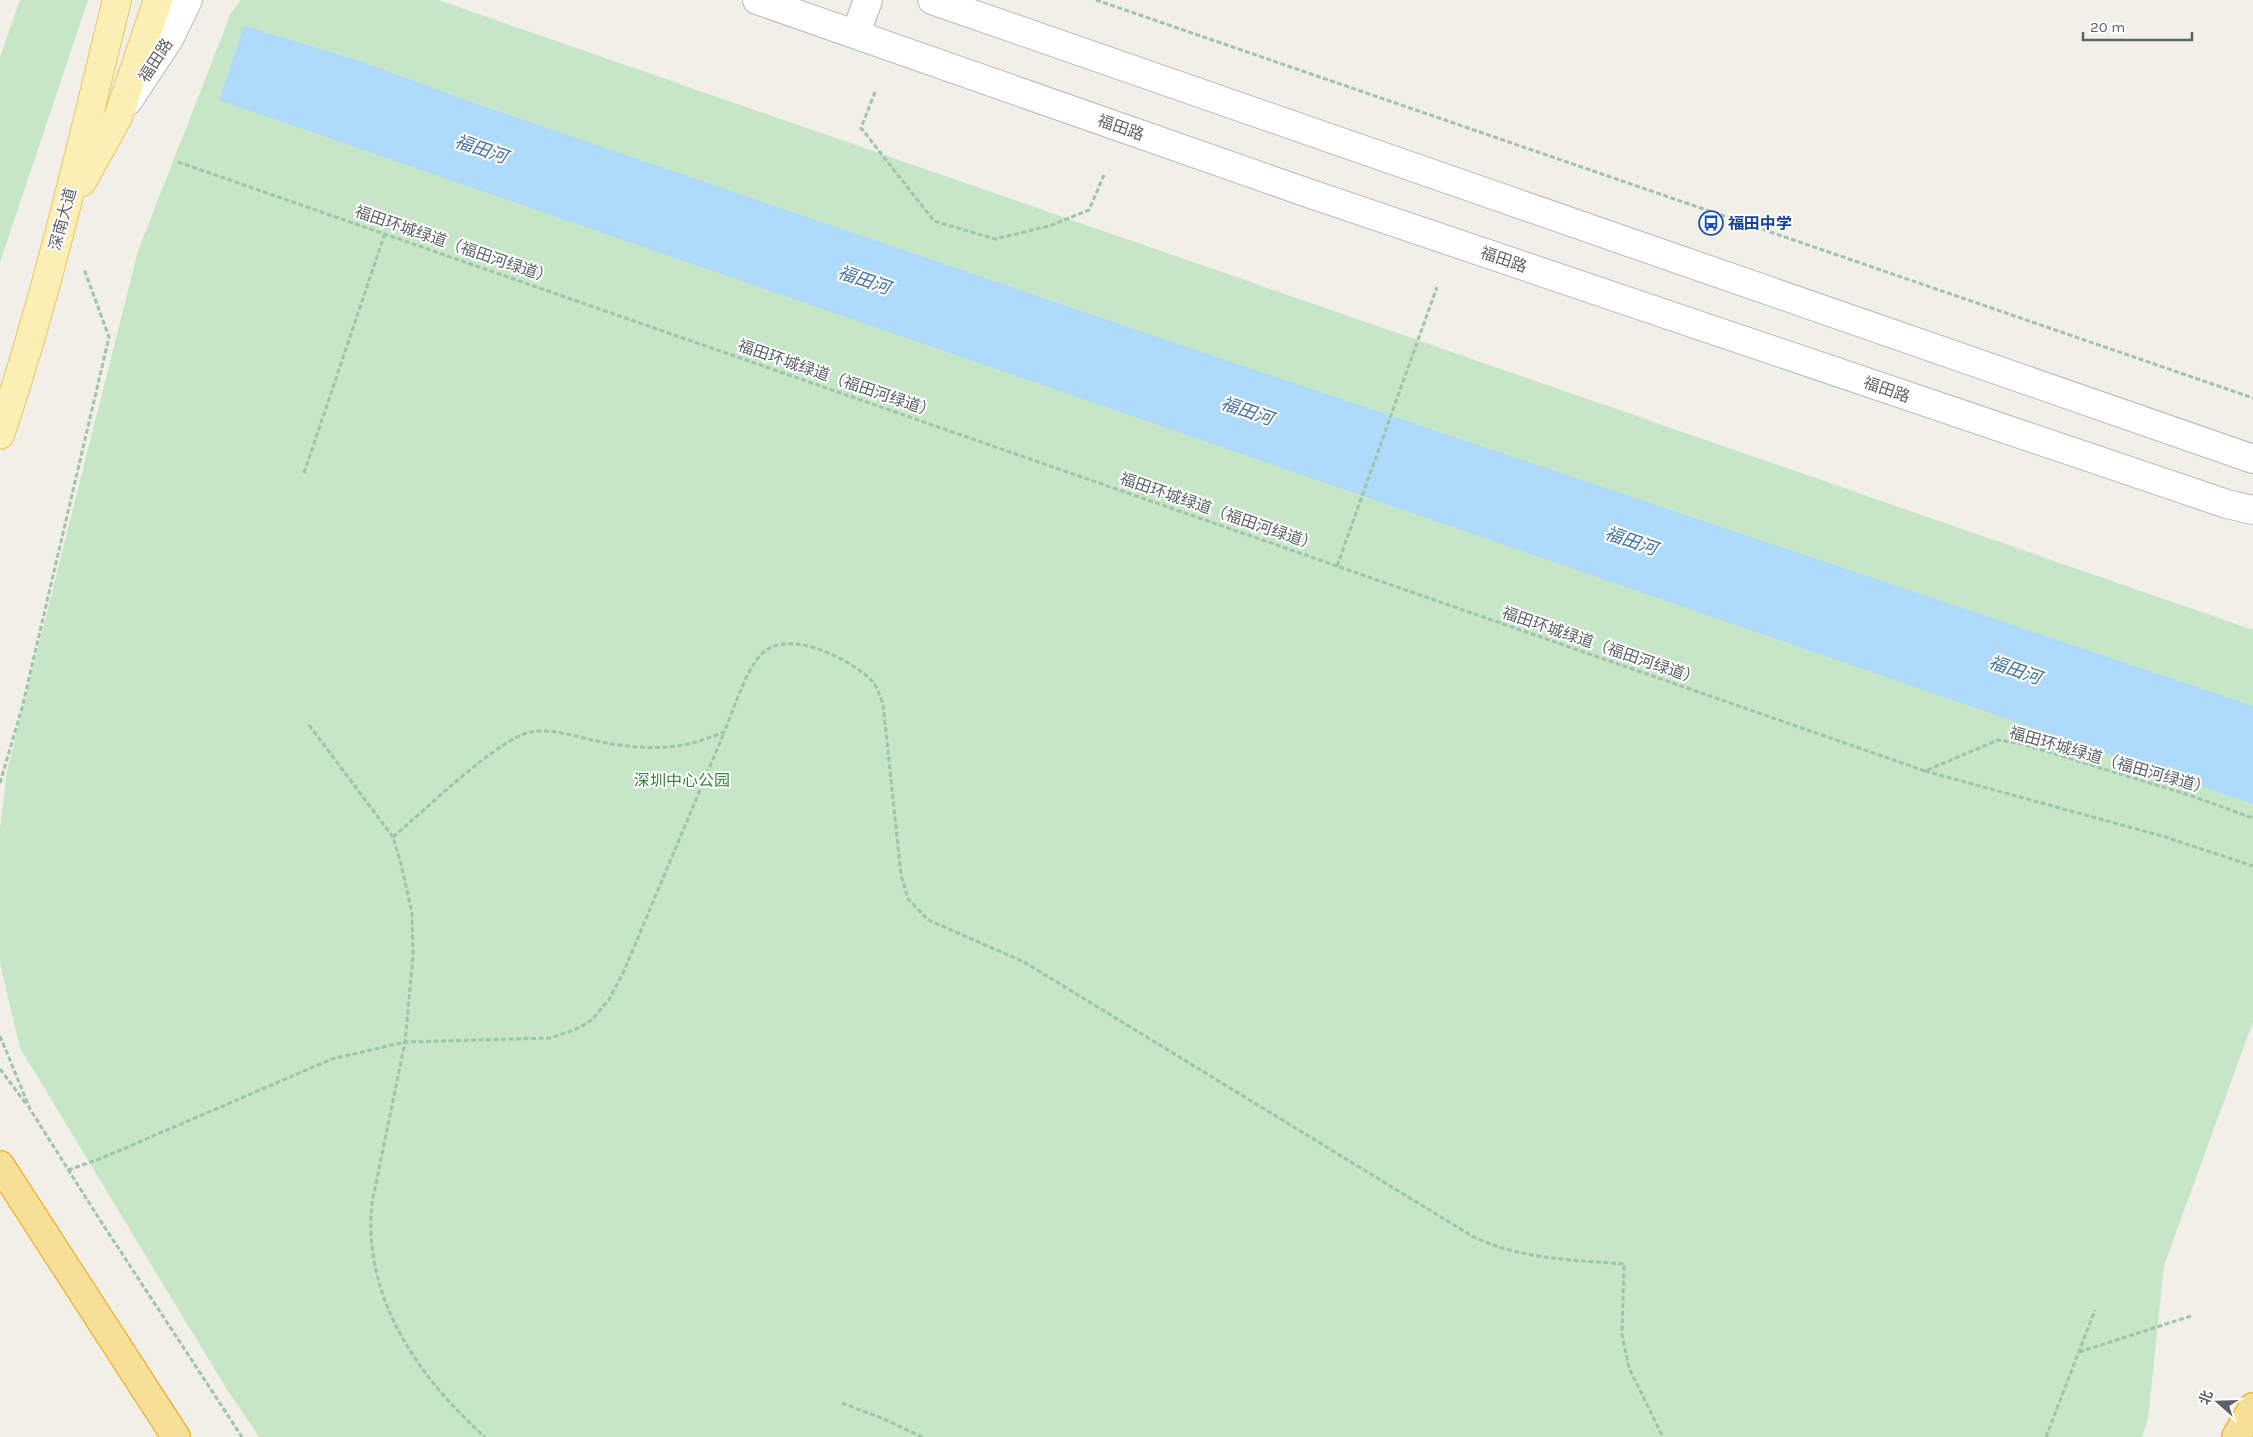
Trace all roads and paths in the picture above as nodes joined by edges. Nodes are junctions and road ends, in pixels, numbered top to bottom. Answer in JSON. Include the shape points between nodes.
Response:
{"nodes":[{"id":1,"x":117,"y":0,"type":"edge"},
{"id":2,"x":158,"y":0,"type":"edge"},
{"id":3,"x":188,"y":0,"type":"edge"},
{"id":4,"x":757,"y":0,"type":"edge"},
{"id":5,"x":868,"y":0,"type":"edge"},
{"id":6,"x":932,"y":0,"type":"edge"},
{"id":7,"x":1096,"y":0,"type":"edge"},
{"id":8,"x":856,"y":33,"type":"junction"},
{"id":9,"x":875,"y":92,"type":"dead end"},
{"id":10,"x":118,"y":117,"type":"junction"},
{"id":11,"x":178,"y":162,"type":"dead end"},
{"id":12,"x":1104,"y":175,"type":"dead end"},
{"id":13,"x":64,"y":214,"type":"junction"},
{"id":14,"x":386,"y":233,"type":"junction"},
{"id":15,"x":83,"y":266,"type":"dead end"},
{"id":16,"x":1437,"y":287,"type":"dead end"},
{"id":17,"x":2253,"y":398,"type":"edge"},
{"id":18,"x":0,"y":435,"type":"edge"},
{"id":19,"x":2253,"y":459,"type":"edge"},
{"id":20,"x":304,"y":473,"type":"dead end"},
{"id":21,"x":2253,"y":510,"type":"edge"},
{"id":22,"x":1337,"y":566,"type":"junction"},
{"id":23,"x":309,"y":726,"type":"dead end"},
{"id":24,"x":724,"y":732,"type":"junction"},
{"id":25,"x":1925,"y":771,"type":"junction"},
{"id":26,"x":0,"y":781,"type":"edge"},
{"id":27,"x":2253,"y":818,"type":"edge"},
{"id":28,"x":393,"y":837,"type":"junction"},
{"id":29,"x":2253,"y":866,"type":"edge"},
{"id":30,"x":0,"y":1036,"type":"edge"},
{"id":31,"x":405,"y":1042,"type":"junction"},
{"id":32,"x":0,"y":1068,"type":"edge"},
{"id":33,"x":30,"y":1109,"type":"junction"},
{"id":34,"x":2,"y":1169,"type":"edge"},
{"id":35,"x":68,"y":1170,"type":"junction"},
{"id":36,"x":2095,"y":1310,"type":"dead end"},
{"id":37,"x":2191,"y":1316,"type":"dead end"},
{"id":38,"x":2078,"y":1353,"type":"junction"},
{"id":39,"x":842,"y":1403,"type":"dead end"},
{"id":40,"x":2253,"y":1407,"type":"edge"},
{"id":41,"x":176,"y":1437,"type":"edge"},
{"id":42,"x":242,"y":1437,"type":"edge"},
{"id":43,"x":485,"y":1437,"type":"edge"},
{"id":44,"x":922,"y":1437,"type":"edge"},
{"id":45,"x":1663,"y":1437,"type":"edge"},
{"id":46,"x":2046,"y":1437,"type":"edge"},
{"id":47,"x":2236,"y":1437,"type":"edge"}],
"edges":[{"from":1,"to":13,"type":"main road","name":"深南大道"},
{"from":2,"to":10,"type":"main road"},
{"from":3,"to":10,"type":"main road","name":"福田路","via":[[169,39]]},
{"from":4,"to":8,"type":"main road","name":"福田路"},
{"from":5,"to":8,"type":"main road"},
{"from":6,"to":19,"type":"main road"},
{"from":7,"to":17,"type":"path"},
{"from":8,"to":21,"type":"main road","name":"福田路","via":[[1305,192],[2227,504]]},
{"from":9,"to":12,"type":"path","via":[[861,128],[934,220],[995,238],[1049,226],[1088,210]]},
{"from":10,"to":13,"type":"main road"},
{"from":11,"to":14,"type":"path","name":"福田环城绿道（福田河绿道）"},
{"from":13,"to":18,"type":"main road","name":"深南大道","via":[[22,370]]},
{"from":14,"to":20,"type":"path"},
{"from":14,"to":22,"type":"path","name":"福田环城绿道（福田河绿道）"},
{"from":15,"to":26,"type":"path","via":[[109,337],[22,708]]},
{"from":16,"to":22,"type":"path"},
{"from":22,"to":25,"type":"path","name":"福田环城绿道（福田河绿道）"},
{"from":23,"to":28,"type":"path"},
{"from":24,"to":28,"type":"path","via":[[692,743],[662,747],[602,742],[553,731],[530,732],[491,753]]},
{"from":24,"to":31,"type":"path","via":[[624,971],[610,998],[592,1020],[551,1038]]},
{"from":24,"to":45,"type":"path","via":[[751,668],[765,651],[783,642],[804,644],[855,667],[873,682],[883,704],[901,874],[908,899],[928,920],[1024,962],[1494,1247],[1519,1253],[1624,1264],[1622,1335],[1629,1368]]},
{"from":25,"to":27,"type":"path","name":"福田环城绿道（福田河绿道）","via":[[1998,740],[2022,744],[2189,795]]},
{"from":25,"to":29,"type":"path","via":[[2162,836]]},
{"from":28,"to":31,"type":"path","via":[[412,913],[414,956]]},
{"from":30,"to":33,"type":"path"},
{"from":31,"to":35,"type":"path","via":[[332,1059]]},
{"from":31,"to":43,"type":"path","via":[[372,1203],[370,1224],[376,1272],[390,1316],[413,1354],[443,1396]]},
{"from":32,"to":33,"type":"path"},
{"from":33,"to":35,"type":"path"},
{"from":34,"to":41,"type":"highway"},
{"from":35,"to":42,"type":"path"},
{"from":36,"to":38,"type":"path"},
{"from":37,"to":38,"type":"path"},
{"from":38,"to":46,"type":"path"},
{"from":39,"to":44,"type":"path"},
{"from":40,"to":47,"type":"highway"}]}
